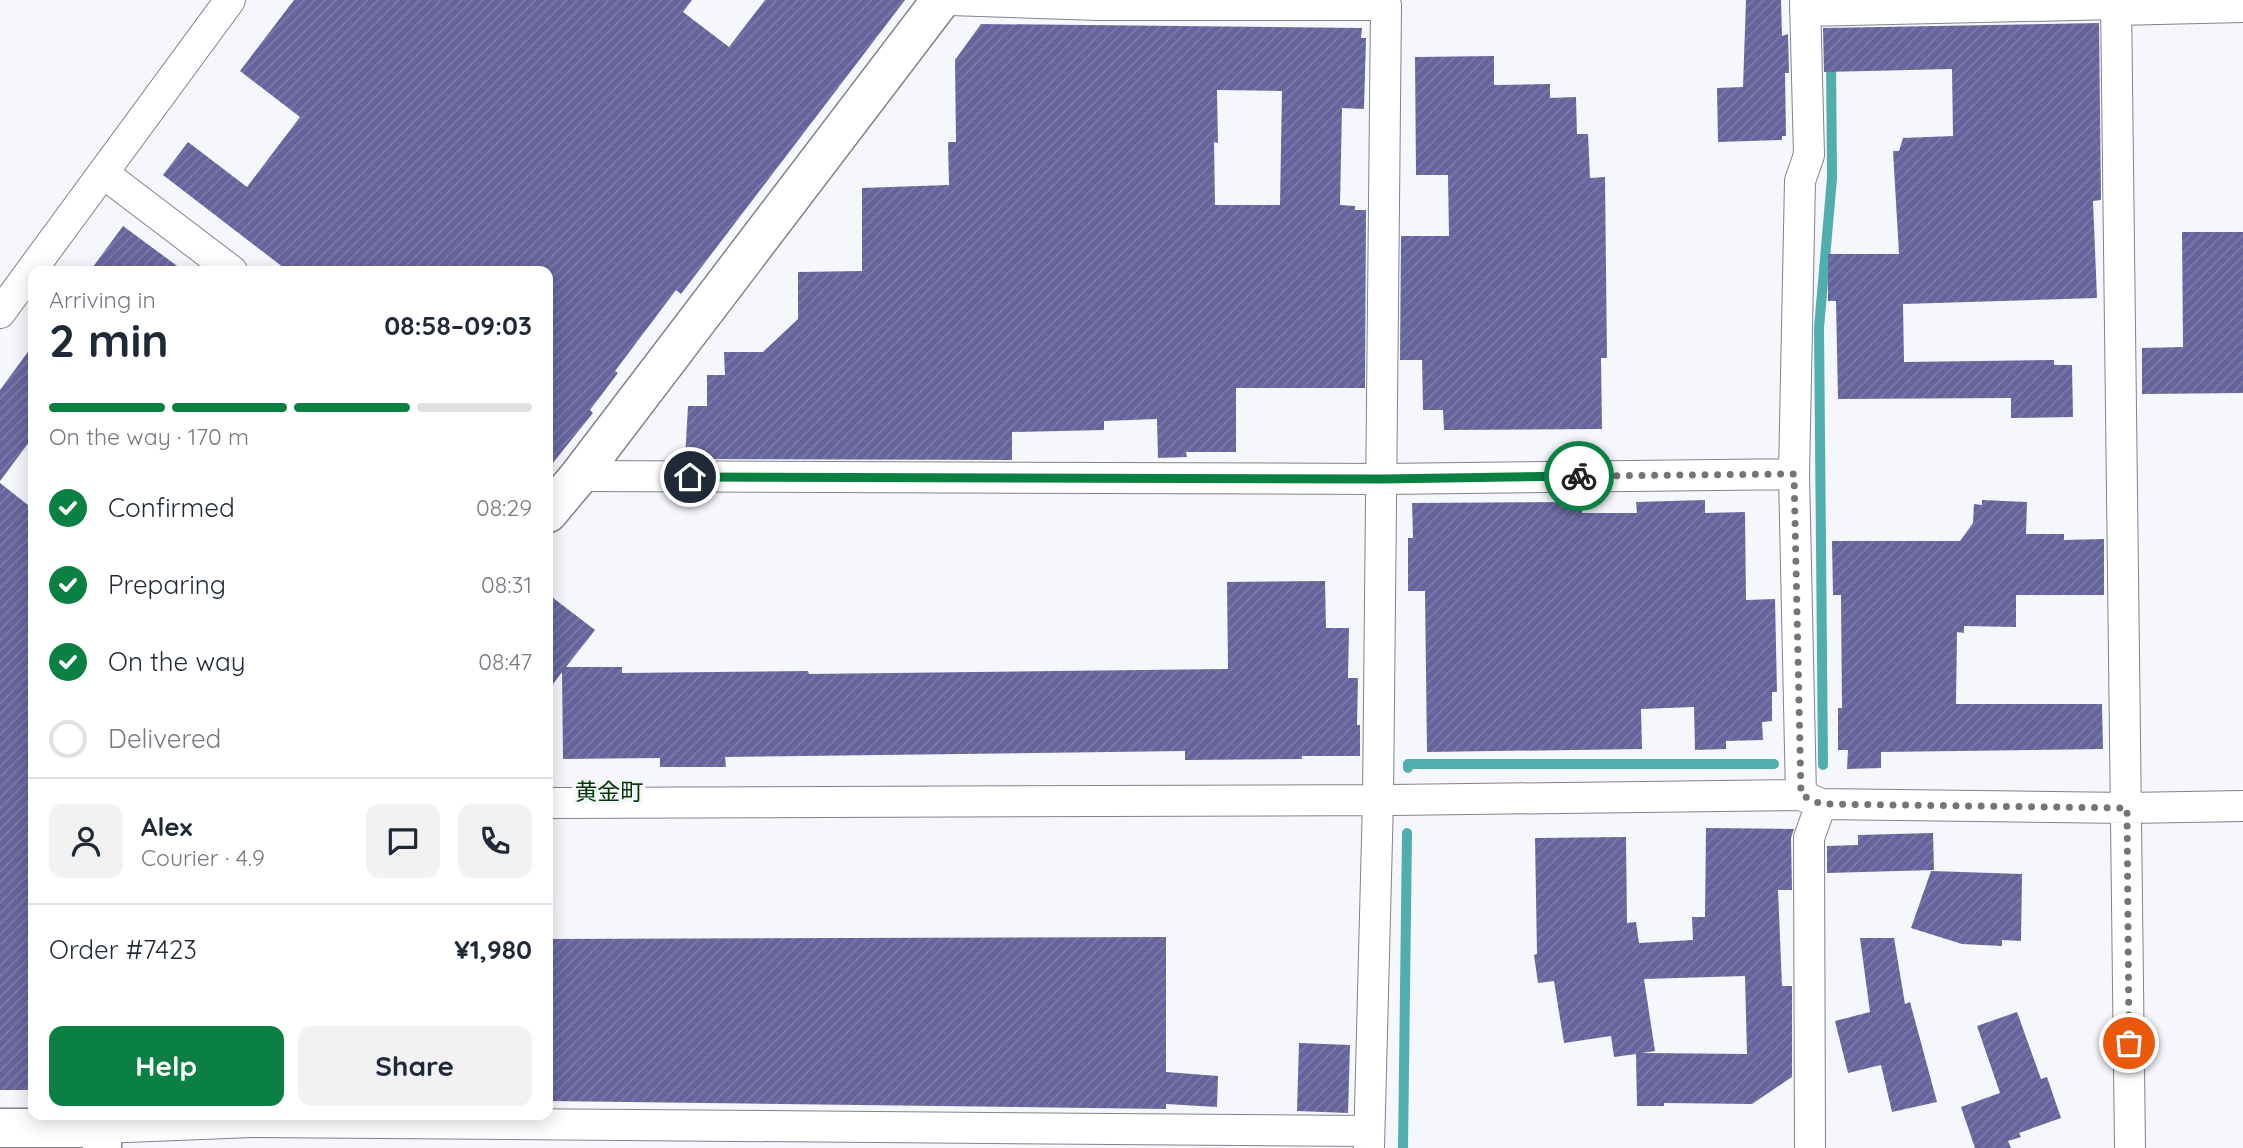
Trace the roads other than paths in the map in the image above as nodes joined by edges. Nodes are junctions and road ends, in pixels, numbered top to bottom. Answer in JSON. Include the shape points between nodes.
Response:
{"nodes":[{"id":1,"x":230,"y":0,"type":"edge"},
{"id":2,"x":941,"y":0,"type":"edge"},
{"id":3,"x":950,"y":0,"type":"edge"},
{"id":4,"x":2116,"y":5,"type":"edge"},
{"id":5,"x":2243,"y":7,"type":"edge"},
{"id":6,"x":1817,"y":8,"type":"edge"},
{"id":7,"x":103,"y":173,"type":"junction"},
{"id":8,"x":35,"y":266,"type":"edge"},
{"id":9,"x":225,"y":266,"type":"edge"},
{"id":10,"x":28,"y":275,"type":"edge"},
{"id":11,"x":0,"y":313,"type":"edge"},
{"id":12,"x":1794,"y":474,"type":"junction"},
{"id":13,"x":579,"y":476,"type":"junction"},
{"id":14,"x":1383,"y":479,"type":"junction"},
{"id":15,"x":553,"y":506,"type":"edge"},
{"id":16,"x":1811,"y":799,"type":"junction"},
{"id":17,"x":1378,"y":800,"type":"junction"},
{"id":18,"x":553,"y":803,"type":"edge"},
{"id":19,"x":2243,"y":806,"type":"edge"},
{"id":20,"x":2127,"y":808,"type":"junction"},
{"id":21,"x":0,"y":1128,"type":"edge"},
{"id":22,"x":105,"y":1130,"type":"edge"},
{"id":23,"x":1369,"y":1139,"type":"edge"},
{"id":24,"x":1810,"y":1148,"type":"edge"},
{"id":25,"x":2130,"y":1148,"type":"edge"}],
"edges":[{"from":1,"to":7,"type":"street"},
{"from":2,"to":13,"type":"street"},
{"from":3,"to":14,"type":"street","via":[[1386,5]]},
{"from":4,"to":5,"type":"street"},
{"from":4,"to":6,"type":"street"},
{"from":4,"to":20,"type":"street"},
{"from":6,"to":12,"type":"street","via":[[1810,155],[1800,181]]},
{"from":7,"to":8,"type":"street"},
{"from":7,"to":9,"type":"street"},
{"from":10,"to":11,"type":"street"},
{"from":12,"to":14,"type":"street"},
{"from":12,"to":16,"type":"street"},
{"from":13,"to":14,"type":"street"},
{"from":13,"to":15,"type":"street"},
{"from":14,"to":17,"type":"street"},
{"from":16,"to":17,"type":"street"},
{"from":16,"to":20,"type":"street"},
{"from":16,"to":24,"type":"street"},
{"from":17,"to":18,"type":"street"},
{"from":17,"to":23,"type":"street"},
{"from":19,"to":20,"type":"street"},
{"from":20,"to":25,"type":"street"},
{"from":21,"to":22,"type":"street"},
{"from":22,"to":23,"type":"street","via":[[266,1122]]}]}
